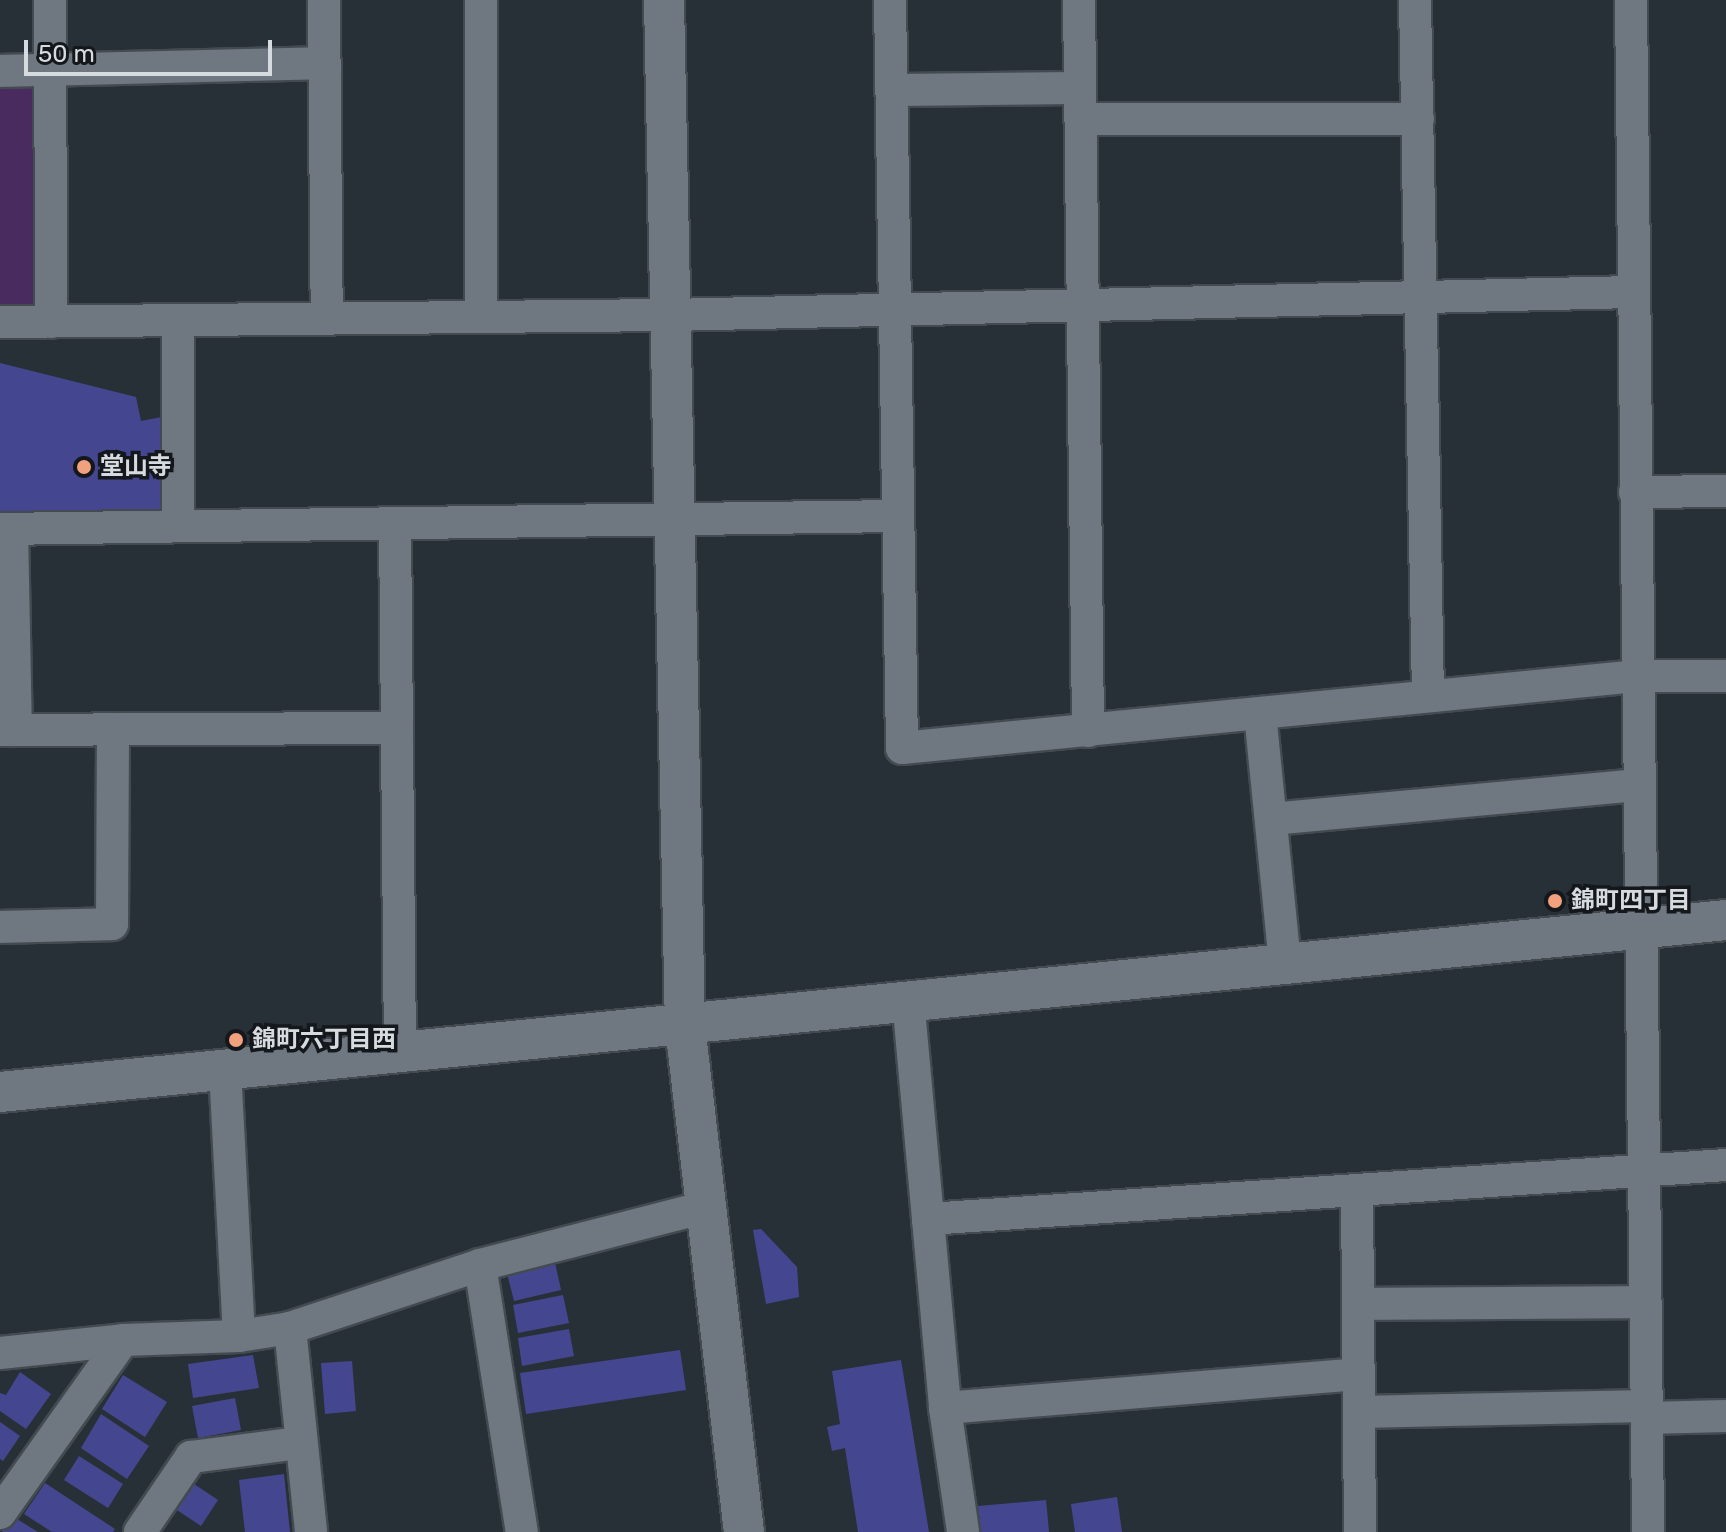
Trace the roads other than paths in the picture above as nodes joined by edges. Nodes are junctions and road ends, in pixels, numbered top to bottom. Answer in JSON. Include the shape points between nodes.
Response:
{"nodes":[{"id":1,"x":50,"y":0,"type":"edge"},
{"id":2,"x":324,"y":0,"type":"edge"},
{"id":3,"x":481,"y":0,"type":"edge"},
{"id":4,"x":664,"y":0,"type":"edge"},
{"id":5,"x":890,"y":0,"type":"edge"},
{"id":6,"x":1079,"y":0,"type":"edge"},
{"id":7,"x":1415,"y":0,"type":"edge"},
{"id":8,"x":1631,"y":0,"type":"edge"},
{"id":9,"x":324,"y":63,"type":"junction"},
{"id":10,"x":0,"y":71,"type":"edge"},
{"id":11,"x":52,"y":71,"type":"junction"},
{"id":12,"x":892,"y":90,"type":"junction"},
{"id":13,"x":1081,"y":104,"type":"junction"},
{"id":14,"x":1418,"y":119,"type":"junction"},
{"id":15,"x":1633,"y":292,"type":"junction"},
{"id":16,"x":1421,"y":297,"type":"junction"},
{"id":17,"x":1082,"y":306,"type":"junction"},
{"id":18,"x":894,"y":310,"type":"junction"},
{"id":19,"x":671,"y":315,"type":"junction"},
{"id":20,"x":481,"y":316,"type":"junction"},
{"id":21,"x":327,"y":318,"type":"junction"},
{"id":22,"x":178,"y":320,"type":"junction"},
{"id":23,"x":0,"y":322,"type":"edge"},
{"id":24,"x":51,"y":322,"type":"junction"},
{"id":25,"x":1726,"y":491,"type":"edge"},
{"id":26,"x":1635,"y":492,"type":"junction"},
{"id":27,"x":898,"y":516,"type":"junction"},
{"id":28,"x":674,"y":521,"type":"junction"},
{"id":29,"x":395,"y":523,"type":"junction"},
{"id":30,"x":178,"y":526,"type":"junction"},
{"id":31,"x":6,"y":529,"type":"edge"},
{"id":32,"x":1638,"y":676,"type":"junction"},
{"id":33,"x":1726,"y":676,"type":"edge"},
{"id":34,"x":1428,"y":696,"type":"junction"},
{"id":35,"x":1260,"y":713,"type":"junction"},
{"id":36,"x":396,"y":728,"type":"junction"},
{"id":37,"x":8,"y":730,"type":"edge"},
{"id":38,"x":113,"y":730,"type":"junction"},
{"id":39,"x":1088,"y":731,"type":"junction"},
{"id":40,"x":1639,"y":785,"type":"junction"},
{"id":41,"x":1271,"y":819,"type":"junction"},
{"id":42,"x":1726,"y":920,"type":"edge"},
{"id":43,"x":0,"y":927,"type":"edge"},
{"id":44,"x":1640,"y":927,"type":"junction"},
{"id":45,"x":1285,"y":962,"type":"junction"},
{"id":46,"x":908,"y":999,"type":"junction"},
{"id":47,"x":685,"y":1026,"type":"junction"},
{"id":48,"x":400,"y":1051,"type":"junction"},
{"id":49,"x":225,"y":1069,"type":"junction"},
{"id":50,"x":0,"y":1092,"type":"edge"},
{"id":51,"x":1726,"y":1165,"type":"edge"},
{"id":52,"x":1644,"y":1172,"type":"junction"},
{"id":53,"x":1357,"y":1191,"type":"junction"},
{"id":54,"x":706,"y":1207,"type":"junction"},
{"id":55,"x":928,"y":1219,"type":"junction"},
{"id":56,"x":480,"y":1265,"type":"junction"},
{"id":57,"x":1645,"y":1302,"type":"junction"},
{"id":58,"x":1360,"y":1304,"type":"junction"},
{"id":59,"x":290,"y":1328,"type":"junction"},
{"id":60,"x":239,"y":1336,"type":"junction"},
{"id":61,"x":123,"y":1340,"type":"junction"},
{"id":62,"x":0,"y":1353,"type":"edge"},
{"id":63,"x":1358,"y":1374,"type":"junction"},
{"id":64,"x":945,"y":1408,"type":"junction"},
{"id":65,"x":1359,"y":1412,"type":"junction"},
{"id":66,"x":1647,"y":1412,"type":"junction"},
{"id":67,"x":1726,"y":1416,"type":"edge"},
{"id":68,"x":299,"y":1443,"type":"junction"},
{"id":69,"x":0,"y":1513,"type":"edge"},
{"id":70,"x":140,"y":1532,"type":"edge"},
{"id":71,"x":311,"y":1532,"type":"edge"},
{"id":72,"x":522,"y":1532,"type":"edge"},
{"id":73,"x":744,"y":1532,"type":"edge"},
{"id":74,"x":963,"y":1532,"type":"edge"},
{"id":75,"x":1360,"y":1532,"type":"edge"},
{"id":76,"x":1648,"y":1532,"type":"edge"}],
"edges":[{"from":1,"to":11,"type":"street"},
{"from":2,"to":9,"type":"street"},
{"from":3,"to":20,"type":"street"},
{"from":4,"to":19,"type":"street"},
{"from":5,"to":12,"type":"street"},
{"from":6,"to":13,"type":"street"},
{"from":7,"to":14,"type":"street"},
{"from":8,"to":15,"type":"street"},
{"from":9,"to":11,"type":"street"},
{"from":9,"to":21,"type":"street"},
{"from":10,"to":11,"type":"street"},
{"from":11,"to":24,"type":"street"},
{"from":12,"to":13,"type":"street"},
{"from":12,"to":18,"type":"street"},
{"from":13,"to":14,"type":"street"},
{"from":13,"to":17,"type":"street"},
{"from":14,"to":16,"type":"street"},
{"from":15,"to":16,"type":"street"},
{"from":15,"to":26,"type":"street"},
{"from":16,"to":17,"type":"street"},
{"from":16,"to":34,"type":"street"},
{"from":17,"to":18,"type":"street"},
{"from":17,"to":39,"type":"street"},
{"from":18,"to":19,"type":"street"},
{"from":18,"to":27,"type":"street"},
{"from":19,"to":20,"type":"street"},
{"from":19,"to":28,"type":"street"},
{"from":20,"to":21,"type":"street"},
{"from":21,"to":22,"type":"street"},
{"from":22,"to":24,"type":"street"},
{"from":22,"to":30,"type":"street"},
{"from":23,"to":24,"type":"street"},
{"from":25,"to":26,"type":"street"},
{"from":26,"to":32,"type":"street"},
{"from":27,"to":28,"type":"street"},
{"from":27,"to":39,"type":"street","via":[[902,748]]},
{"from":28,"to":29,"type":"street"},
{"from":28,"to":47,"type":"street"},
{"from":29,"to":30,"type":"street"},
{"from":29,"to":36,"type":"street"},
{"from":30,"to":31,"type":"street"},
{"from":31,"to":37,"type":"street"},
{"from":32,"to":33,"type":"street"},
{"from":32,"to":34,"type":"street"},
{"from":32,"to":40,"type":"street"},
{"from":34,"to":35,"type":"street"},
{"from":35,"to":39,"type":"street"},
{"from":35,"to":41,"type":"street"},
{"from":36,"to":38,"type":"street"},
{"from":36,"to":48,"type":"street"},
{"from":37,"to":38,"type":"street"},
{"from":38,"to":43,"type":"street","via":[[112,924]]},
{"from":40,"to":41,"type":"street"},
{"from":40,"to":44,"type":"street"},
{"from":41,"to":45,"type":"street"},
{"from":42,"to":44,"type":"street"},
{"from":44,"to":45,"type":"street"},
{"from":44,"to":52,"type":"street"},
{"from":45,"to":46,"type":"street"},
{"from":46,"to":47,"type":"street"},
{"from":46,"to":55,"type":"street"},
{"from":47,"to":48,"type":"street"},
{"from":47,"to":54,"type":"street"},
{"from":48,"to":49,"type":"street"},
{"from":49,"to":50,"type":"street"},
{"from":49,"to":60,"type":"street"},
{"from":51,"to":52,"type":"street"},
{"from":52,"to":53,"type":"street"},
{"from":52,"to":57,"type":"street"},
{"from":53,"to":55,"type":"street"},
{"from":53,"to":58,"type":"street"},
{"from":54,"to":56,"type":"street"},
{"from":54,"to":73,"type":"street"},
{"from":55,"to":64,"type":"street"},
{"from":56,"to":59,"type":"street"},
{"from":56,"to":72,"type":"street"},
{"from":57,"to":58,"type":"street"},
{"from":57,"to":66,"type":"street"},
{"from":58,"to":63,"type":"street"},
{"from":59,"to":60,"type":"street"},
{"from":59,"to":68,"type":"street"},
{"from":60,"to":61,"type":"street"},
{"from":61,"to":62,"type":"street"},
{"from":61,"to":69,"type":"street"},
{"from":63,"to":64,"type":"street"},
{"from":63,"to":65,"type":"street"},
{"from":64,"to":74,"type":"street"},
{"from":65,"to":66,"type":"street"},
{"from":65,"to":75,"type":"street"},
{"from":66,"to":67,"type":"street"},
{"from":66,"to":76,"type":"street"},
{"from":68,"to":70,"type":"street","via":[[191,1457]]},
{"from":68,"to":71,"type":"street"}]}
